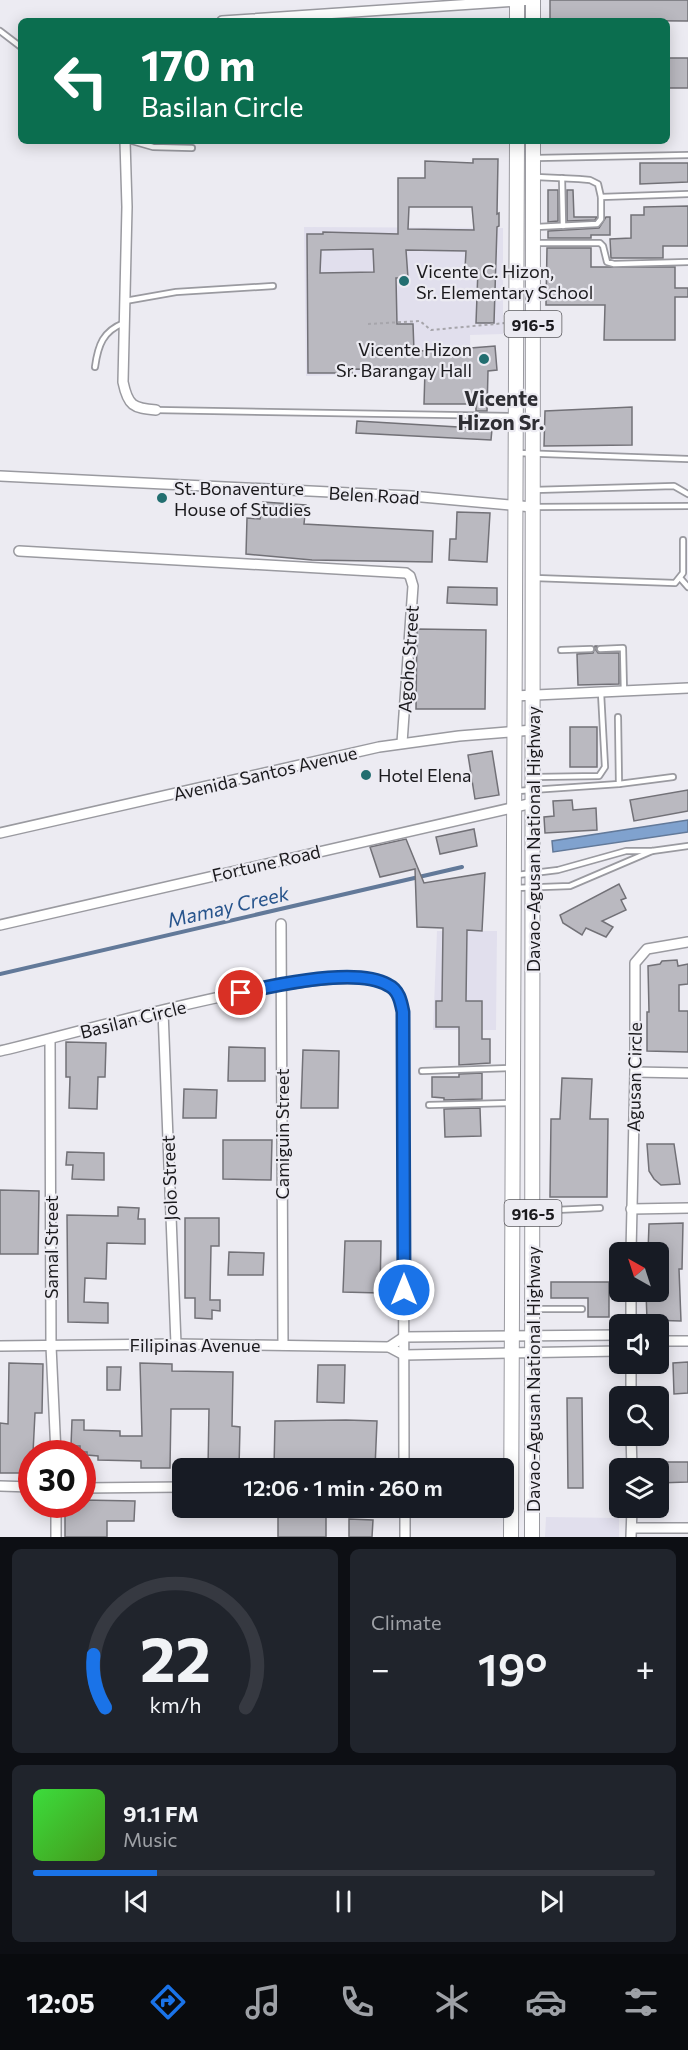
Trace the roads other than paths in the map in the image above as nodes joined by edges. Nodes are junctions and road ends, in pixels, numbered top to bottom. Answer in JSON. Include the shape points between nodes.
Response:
{"nodes":[{"id":1,"x":533,"y":0,"type":"edge"},
{"id":2,"x":517,"y":1,"type":"edge"},
{"id":3,"x":266,"y":18,"type":"edge"},
{"id":4,"x":517,"y":18,"type":"edge"},
{"id":5,"x":533,"y":18,"type":"edge"},
{"id":6,"x":0,"y":31,"type":"edge"},
{"id":7,"x":18,"y":45,"type":"edge"},
{"id":8,"x":125,"y":144,"type":"edge"},
{"id":9,"x":142,"y":144,"type":"edge"},
{"id":10,"x":517,"y":144,"type":"edge"},
{"id":11,"x":533,"y":144,"type":"edge"},
{"id":12,"x":192,"y":147,"type":"dead end"},
{"id":13,"x":688,"y":155,"type":"edge"},
{"id":14,"x":533,"y":158,"type":"junction"},
{"id":15,"x":533,"y":177,"type":"junction"},
{"id":16,"x":562,"y":177,"type":"junction"},
{"id":17,"x":688,"y":194,"type":"edge"},
{"id":18,"x":601,"y":197,"type":"junction"},
{"id":19,"x":563,"y":226,"type":"junction"},
{"id":20,"x":533,"y":227,"type":"junction"},
{"id":21,"x":533,"y":243,"type":"junction"},
{"id":22,"x":688,"y":262,"type":"edge"},
{"id":23,"x":273,"y":286,"type":"dead end"},
{"id":24,"x":125,"y":301,"type":"junction"},
{"id":25,"x":124,"y":323,"type":"junction"},
{"id":26,"x":95,"y":366,"type":"dead end"},
{"id":27,"x":156,"y":410,"type":"joint"},
{"id":28,"x":516,"y":416,"type":"junction"},
{"id":29,"x":516,"y":453,"type":"junction"},
{"id":30,"x":533,"y":453,"type":"junction"},
{"id":31,"x":688,"y":459,"type":"edge"},
{"id":32,"x":0,"y":476,"type":"edge"},
{"id":33,"x":532,"y":490,"type":"junction"},
{"id":34,"x":688,"y":494,"type":"edge"},
{"id":35,"x":515,"y":506,"type":"junction"},
{"id":36,"x":688,"y":506,"type":"edge"},
{"id":37,"x":532,"y":507,"type":"junction"},
{"id":38,"x":682,"y":540,"type":"dead end"},
{"id":39,"x":19,"y":551,"type":"dead end"},
{"id":40,"x":532,"y":578,"type":"junction"},
{"id":41,"x":681,"y":579,"type":"junction"},
{"id":42,"x":688,"y":587,"type":"edge"},
{"id":43,"x":514,"y":617,"type":"junction"},
{"id":44,"x":532,"y":617,"type":"junction"},
{"id":45,"x":591,"y":649,"type":"dead end"},
{"id":46,"x":600,"y":649,"type":"dead end"},
{"id":47,"x":561,"y":650,"type":"dead end"},
{"id":48,"x":688,"y":688,"type":"edge"},
{"id":49,"x":624,"y":692,"type":"junction"},
{"id":50,"x":601,"y":693,"type":"junction"},
{"id":51,"x":533,"y":695,"type":"junction"},
{"id":52,"x":514,"y":696,"type":"junction"},
{"id":53,"x":618,"y":717,"type":"dead end"},
{"id":54,"x":533,"y":730,"type":"junction"},
{"id":55,"x":514,"y":731,"type":"junction"},
{"id":56,"x":402,"y":743,"type":"junction"},
{"id":57,"x":673,"y":777,"type":"dead end"},
{"id":58,"x":619,"y":784,"type":"junction"},
{"id":59,"x":533,"y":790,"type":"junction"},
{"id":60,"x":515,"y":791,"type":"junction"},
{"id":61,"x":514,"y":807,"type":"junction"},
{"id":62,"x":0,"y":833,"type":"edge"},
{"id":63,"x":688,"y":846,"type":"edge"},
{"id":64,"x":652,"y":851,"type":"junction"},
{"id":65,"x":533,"y":873,"type":"junction"},
{"id":66,"x":514,"y":882,"type":"junction"},
{"id":67,"x":533,"y":888,"type":"junction"},
{"id":68,"x":281,"y":924,"type":"dead end"},
{"id":69,"x":0,"y":925,"type":"edge"},
{"id":70,"x":688,"y":942,"type":"edge"},
{"id":71,"x":281,"y":984,"type":"junction"},
{"id":72,"x":162,"y":1011,"type":"junction"},
{"id":73,"x":50,"y":1040,"type":"junction"},
{"id":74,"x":0,"y":1051,"type":"edge"},
{"id":75,"x":513,"y":1068,"type":"junction"},
{"id":76,"x":422,"y":1071,"type":"dead end"},
{"id":77,"x":635,"y":1072,"type":"junction"},
{"id":78,"x":688,"y":1073,"type":"edge"},
{"id":79,"x":512,"y":1103,"type":"junction"},
{"id":80,"x":429,"y":1105,"type":"dead end"},
{"id":81,"x":512,"y":1164,"type":"junction"},
{"id":82,"x":534,"y":1164,"type":"junction"},
{"id":83,"x":533,"y":1203,"type":"junction"},
{"id":84,"x":600,"y":1208,"type":"dead end"},
{"id":85,"x":688,"y":1208,"type":"edge"},
{"id":86,"x":631,"y":1209,"type":"junction"},
{"id":87,"x":631,"y":1242,"type":"edge"},
{"id":88,"x":533,"y":1309,"type":"junction"},
{"id":89,"x":582,"y":1309,"type":"dead end"},
{"id":90,"x":512,"y":1335,"type":"junction"},
{"id":91,"x":533,"y":1335,"type":"junction"},
{"id":92,"x":609,"y":1335,"type":"edge"},
{"id":93,"x":404,"y":1337,"type":"junction"},
{"id":94,"x":669,"y":1341,"type":"edge"},
{"id":95,"x":688,"y":1341,"type":"edge"},
{"id":96,"x":176,"y":1344,"type":"junction"},
{"id":97,"x":283,"y":1345,"type":"junction"},
{"id":98,"x":0,"y":1346,"type":"edge"},
{"id":99,"x":51,"y":1346,"type":"junction"},
{"id":100,"x":389,"y":1347,"type":"junction"},
{"id":101,"x":609,"y":1351,"type":"edge"},
{"id":102,"x":512,"y":1353,"type":"junction"},
{"id":103,"x":533,"y":1353,"type":"junction"},
{"id":104,"x":404,"y":1355,"type":"junction"},
{"id":105,"x":55,"y":1440,"type":"edge"},
{"id":106,"x":404,"y":1458,"type":"edge"},
{"id":107,"x":0,"y":1486,"type":"edge"},
{"id":108,"x":18,"y":1487,"type":"edge"},
{"id":109,"x":172,"y":1487,"type":"edge"},
{"id":110,"x":96,"y":1488,"type":"edge"},
{"id":111,"x":56,"y":1518,"type":"edge"},
{"id":112,"x":405,"y":1518,"type":"edge"},
{"id":113,"x":688,"y":1528,"type":"edge"},
{"id":114,"x":632,"y":1532,"type":"edge"},
{"id":115,"x":56,"y":1537,"type":"edge"},
{"id":116,"x":405,"y":1537,"type":"edge"},
{"id":117,"x":511,"y":1537,"type":"edge"},
{"id":118,"x":532,"y":1537,"type":"edge"}],
"edges":[{"from":1,"to":2,"type":"street"},
{"from":1,"to":5,"type":"main road"},
{"from":2,"to":3,"type":"street"},
{"from":2,"to":4,"type":"main road"},
{"from":6,"to":7,"type":"lane"},
{"from":8,"to":24,"type":"street"},
{"from":9,"to":12,"type":"lane"},
{"from":10,"to":28,"type":"main road","name":"Davao-Agusan National Highway","number":"916-5"},
{"from":11,"to":14,"type":"main road","name":"Davao-Agusan National Highway","number":"916-5"},
{"from":13,"to":14,"type":"lane"},
{"from":14,"to":15,"type":"main road","name":"Davao-Agusan National Highway","number":"916-5"},
{"from":15,"to":16,"type":"lane"},
{"from":15,"to":20,"type":"main road","name":"Davao-Agusan National Highway","number":"916-5"},
{"from":16,"to":18,"type":"lane","via":[[598,184]]},
{"from":16,"to":19,"type":"lane"},
{"from":17,"to":18,"type":"lane"},
{"from":18,"to":19,"type":"lane","via":[[601,219],[597,224]]},
{"from":19,"to":20,"type":"lane"},
{"from":20,"to":21,"type":"main road","name":"Davao-Agusan National Highway","number":"916-5"},
{"from":21,"to":22,"type":"lane","via":[[600,243],[607,261],[614,264]]},
{"from":21,"to":30,"type":"main road","name":"Davao-Agusan National Highway","number":"916-5"},
{"from":23,"to":24,"type":"lane","via":[[176,292]]},
{"from":24,"to":25,"type":"street"},
{"from":25,"to":26,"type":"lane","via":[[105,334]]},
{"from":25,"to":27,"type":"street","via":[[126,397],[138,408]]},
{"from":27,"to":28,"type":"lane"},
{"from":28,"to":29,"type":"main road","name":"Davao-Agusan National Highway","number":"916-5"},
{"from":29,"to":30,"type":"lane"},
{"from":29,"to":35,"type":"main road","name":"Davao-Agusan National Highway","number":"916-5"},
{"from":30,"to":31,"type":"lane"},
{"from":30,"to":33,"type":"main road","name":"Davao-Agusan National Highway","number":"916-5"},
{"from":32,"to":35,"type":"street","name":"Belen Road","via":[[411,496]]},
{"from":33,"to":34,"type":"lane","via":[[674,486]]},
{"from":33,"to":37,"type":"main road","name":"Davao-Agusan National Highway","number":"916-5"},
{"from":35,"to":37,"type":"street","name":"Belen Road"},
{"from":35,"to":43,"type":"main road","name":"Davao-Agusan National Highway","number":"916-5"},
{"from":36,"to":37,"type":"lane"},
{"from":37,"to":40,"type":"main road","name":"Davao-Agusan National Highway","number":"916-5"},
{"from":38,"to":41,"type":"lane"},
{"from":39,"to":56,"type":"street","name":"Agoho Street","via":[[402,571],[410,576],[413,586]]},
{"from":40,"to":41,"type":"lane","via":[[670,583]]},
{"from":40,"to":44,"type":"main road","name":"Davao-Agusan National Highway","number":"916-5"},
{"from":41,"to":42,"type":"lane"},
{"from":43,"to":44,"type":"main road"},
{"from":43,"to":52,"type":"main road","name":"Davao-Agusan National Highway","number":"916-5"},
{"from":44,"to":51,"type":"main road","name":"Davao-Agusan National Highway","number":"916-5"},
{"from":45,"to":47,"type":"lane"},
{"from":46,"to":49,"type":"lane","via":[[623,648]]},
{"from":48,"to":49,"type":"street"},
{"from":49,"to":50,"type":"street"},
{"from":50,"to":51,"type":"street"},
{"from":50,"to":59,"type":"lane","via":[[603,773]]},
{"from":51,"to":52,"type":"street"},
{"from":51,"to":54,"type":"main road","name":"Davao-Agusan National Highway","number":"916-5"},
{"from":52,"to":55,"type":"main road","name":"Davao-Agusan National Highway","number":"916-5"},
{"from":53,"to":58,"type":"lane"},
{"from":54,"to":55,"type":"street","name":"Avenida Santos Avenue"},
{"from":54,"to":59,"type":"main road","name":"Davao-Agusan National Highway","number":"916-5"},
{"from":55,"to":56,"type":"street","name":"Avenida Santos Avenue"},
{"from":55,"to":60,"type":"main road","name":"Davao-Agusan National Highway","number":"916-5"},
{"from":56,"to":62,"type":"street","name":"Avenida Santos Avenue"},
{"from":57,"to":58,"type":"lane"},
{"from":58,"to":59,"type":"lane"},
{"from":59,"to":60,"type":"lane"},
{"from":59,"to":61,"type":"street","name":"Fortune Road"},
{"from":59,"to":65,"type":"main road","name":"Davao-Agusan National Highway","number":"916-5"},
{"from":60,"to":61,"type":"main road","name":"Davao-Agusan National Highway","number":"916-5"},
{"from":61,"to":66,"type":"main road","name":"Davao-Agusan National Highway","number":"916-5"},
{"from":61,"to":69,"type":"street","name":"Fortune Road"},
{"from":63,"to":64,"type":"lane"},
{"from":64,"to":65,"type":"lane","via":[[626,851]]},
{"from":64,"to":67,"type":"lane","via":[[570,886]]},
{"from":65,"to":66,"type":"lane"},
{"from":65,"to":67,"type":"main road","name":"Davao-Agusan National Highway","number":"916-5"},
{"from":66,"to":67,"type":"lane"},
{"from":66,"to":75,"type":"main road","name":"Davao-Agusan National Highway","number":"916-5"},
{"from":67,"to":82,"type":"main road","name":"Davao-Agusan National Highway","number":"916-5"},
{"from":68,"to":71,"type":"street","name":"Camiguin Street"},
{"from":70,"to":77,"type":"street","name":"Agusan Circle","via":[[647,949],[635,963]]},
{"from":71,"to":72,"type":"street","name":"Basilan Circle"},
{"from":71,"to":93,"type":"street","name":"Basilan Circle","via":[[366,979],[388,984],[400,1000]]},
{"from":71,"to":97,"type":"street","name":"Camiguin Street"},
{"from":72,"to":73,"type":"street","name":"Basilan Circle"},
{"from":72,"to":96,"type":"street","name":"Jolo Street"},
{"from":73,"to":74,"type":"street","name":"Basilan Circle"},
{"from":73,"to":99,"type":"street","name":"Samal Street"},
{"from":75,"to":76,"type":"lane"},
{"from":75,"to":79,"type":"main road","name":"Davao-Agusan National Highway","number":"916-5"},
{"from":77,"to":78,"type":"street"},
{"from":77,"to":86,"type":"street","name":"Agusan Circle"},
{"from":79,"to":80,"type":"lane"},
{"from":79,"to":81,"type":"main road","name":"Davao-Agusan National Highway","number":"916-5"},
{"from":81,"to":82,"type":"main road"},
{"from":81,"to":90,"type":"main road","name":"Davao-Agusan National Highway","number":"916-5"},
{"from":82,"to":83,"type":"main road","name":"Davao-Agusan National Highway","number":"916-5"},
{"from":83,"to":84,"type":"lane","via":[[555,1210]]},
{"from":83,"to":88,"type":"main road","name":"Davao-Agusan National Highway","number":"916-5"},
{"from":85,"to":86,"type":"street"},
{"from":86,"to":87,"type":"street","name":"Agusan Circle"},
{"from":88,"to":89,"type":"lane"},
{"from":88,"to":91,"type":"main road","name":"Davao-Agusan National Highway","number":"916-5"},
{"from":90,"to":91,"type":"street"},
{"from":90,"to":93,"type":"street"},
{"from":90,"to":102,"type":"main road","name":"Davao-Agusan National Highway","number":"916-5"},
{"from":91,"to":92,"type":"street"},
{"from":91,"to":103,"type":"main road","name":"Davao-Agusan National Highway","number":"916-5"},
{"from":93,"to":100,"type":"street"},
{"from":93,"to":104,"type":"street","name":"Basilan Circle"},
{"from":94,"to":95,"type":"street"},
{"from":96,"to":97,"type":"street","name":"Filipinas Avenue"},
{"from":96,"to":99,"type":"street","name":"Filipinas Avenue"},
{"from":97,"to":100,"type":"street","name":"Filipinas Avenue"},
{"from":98,"to":99,"type":"street","name":"Filipinas Avenue"},
{"from":99,"to":105,"type":"street","name":"Samal Street"},
{"from":100,"to":104,"type":"street","name":"Filipinas Avenue"},
{"from":101,"to":103,"type":"street","name":"Filipinas Avenue"},
{"from":102,"to":103,"type":"street","name":"Filipinas Avenue"},
{"from":102,"to":104,"type":"street","name":"Filipinas Avenue"},
{"from":102,"to":117,"type":"main road","name":"Davao-Agusan National Highway","number":"916-5"},
{"from":103,"to":118,"type":"main road","name":"Davao-Agusan National Highway","number":"916-5"},
{"from":104,"to":106,"type":"street","name":"Basilan Circle"},
{"from":107,"to":108,"type":"street"},
{"from":109,"to":110,"type":"street"},
{"from":111,"to":115,"type":"street"},
{"from":112,"to":116,"type":"street"},
{"from":113,"to":114,"type":"street"}]}
